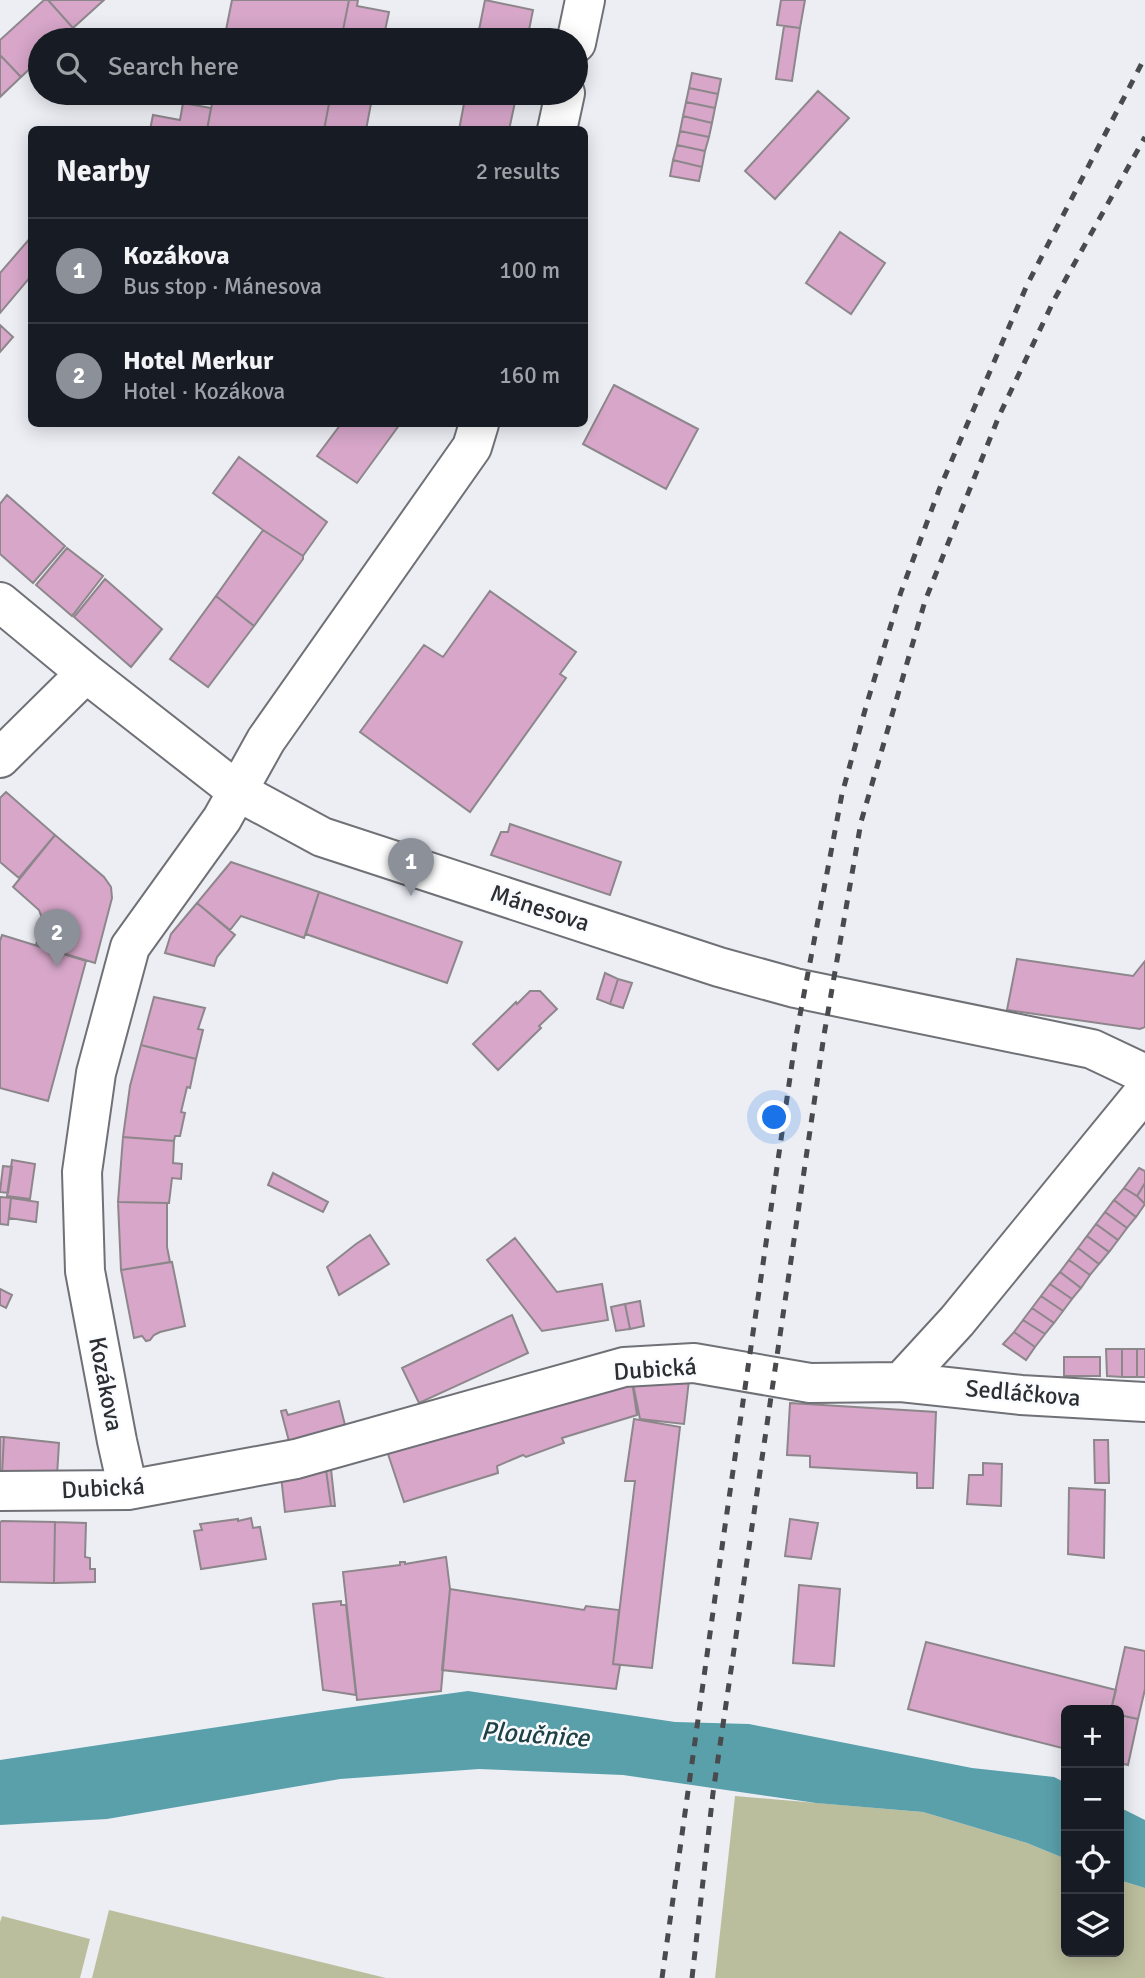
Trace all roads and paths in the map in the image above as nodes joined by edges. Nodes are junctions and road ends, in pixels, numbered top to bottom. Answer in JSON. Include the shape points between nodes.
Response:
{"nodes":[{"id":1,"x":585,"y":0,"type":"edge"},
{"id":2,"x":579,"y":28,"type":"edge"},
{"id":3,"x":562,"y":105,"type":"edge"},
{"id":4,"x":558,"y":126,"type":"edge"},
{"id":5,"x":478,"y":427,"type":"edge"},
{"id":6,"x":0,"y":601,"type":"edge"},
{"id":7,"x":86,"y":673,"type":"junction"},
{"id":8,"x":0,"y":758,"type":"edge"},
{"id":9,"x":237,"y":791,"type":"junction"},
{"id":10,"x":1145,"y":1074,"type":"edge"},
{"id":11,"x":1145,"y":1091,"type":"edge"},
{"id":12,"x":901,"y":1382,"type":"junction"},
{"id":13,"x":1145,"y":1402,"type":"edge"},
{"id":14,"x":128,"y":1490,"type":"junction"},
{"id":15,"x":0,"y":1491,"type":"edge"}],
"edges":[{"from":1,"to":2,"type":"street"},
{"from":3,"to":4,"type":"street"},
{"from":5,"to":9,"type":"street","name":"Kozákova","via":[[472,447],[267,740]]},
{"from":6,"to":7,"type":"street","name":"Mánesova"},
{"from":7,"to":8,"type":"street"},
{"from":7,"to":9,"type":"street","name":"Mánesova"},
{"from":9,"to":10,"type":"street","name":"Mánesova","via":[[322,837],[719,967],[806,990],[1092,1049]]},
{"from":9,"to":14,"type":"street","name":"Kozákova","via":[[130,947],[96,1073],[82,1172],[85,1270]]},
{"from":11,"to":12,"type":"street","via":[[957,1321]]},
{"from":12,"to":13,"type":"street","name":"Sedláčkova"},
{"from":12,"to":14,"type":"street","name":"Dubická","via":[[810,1383],[694,1363],[624,1367],[296,1459]]},
{"from":14,"to":15,"type":"street","name":"Dubická"}]}
